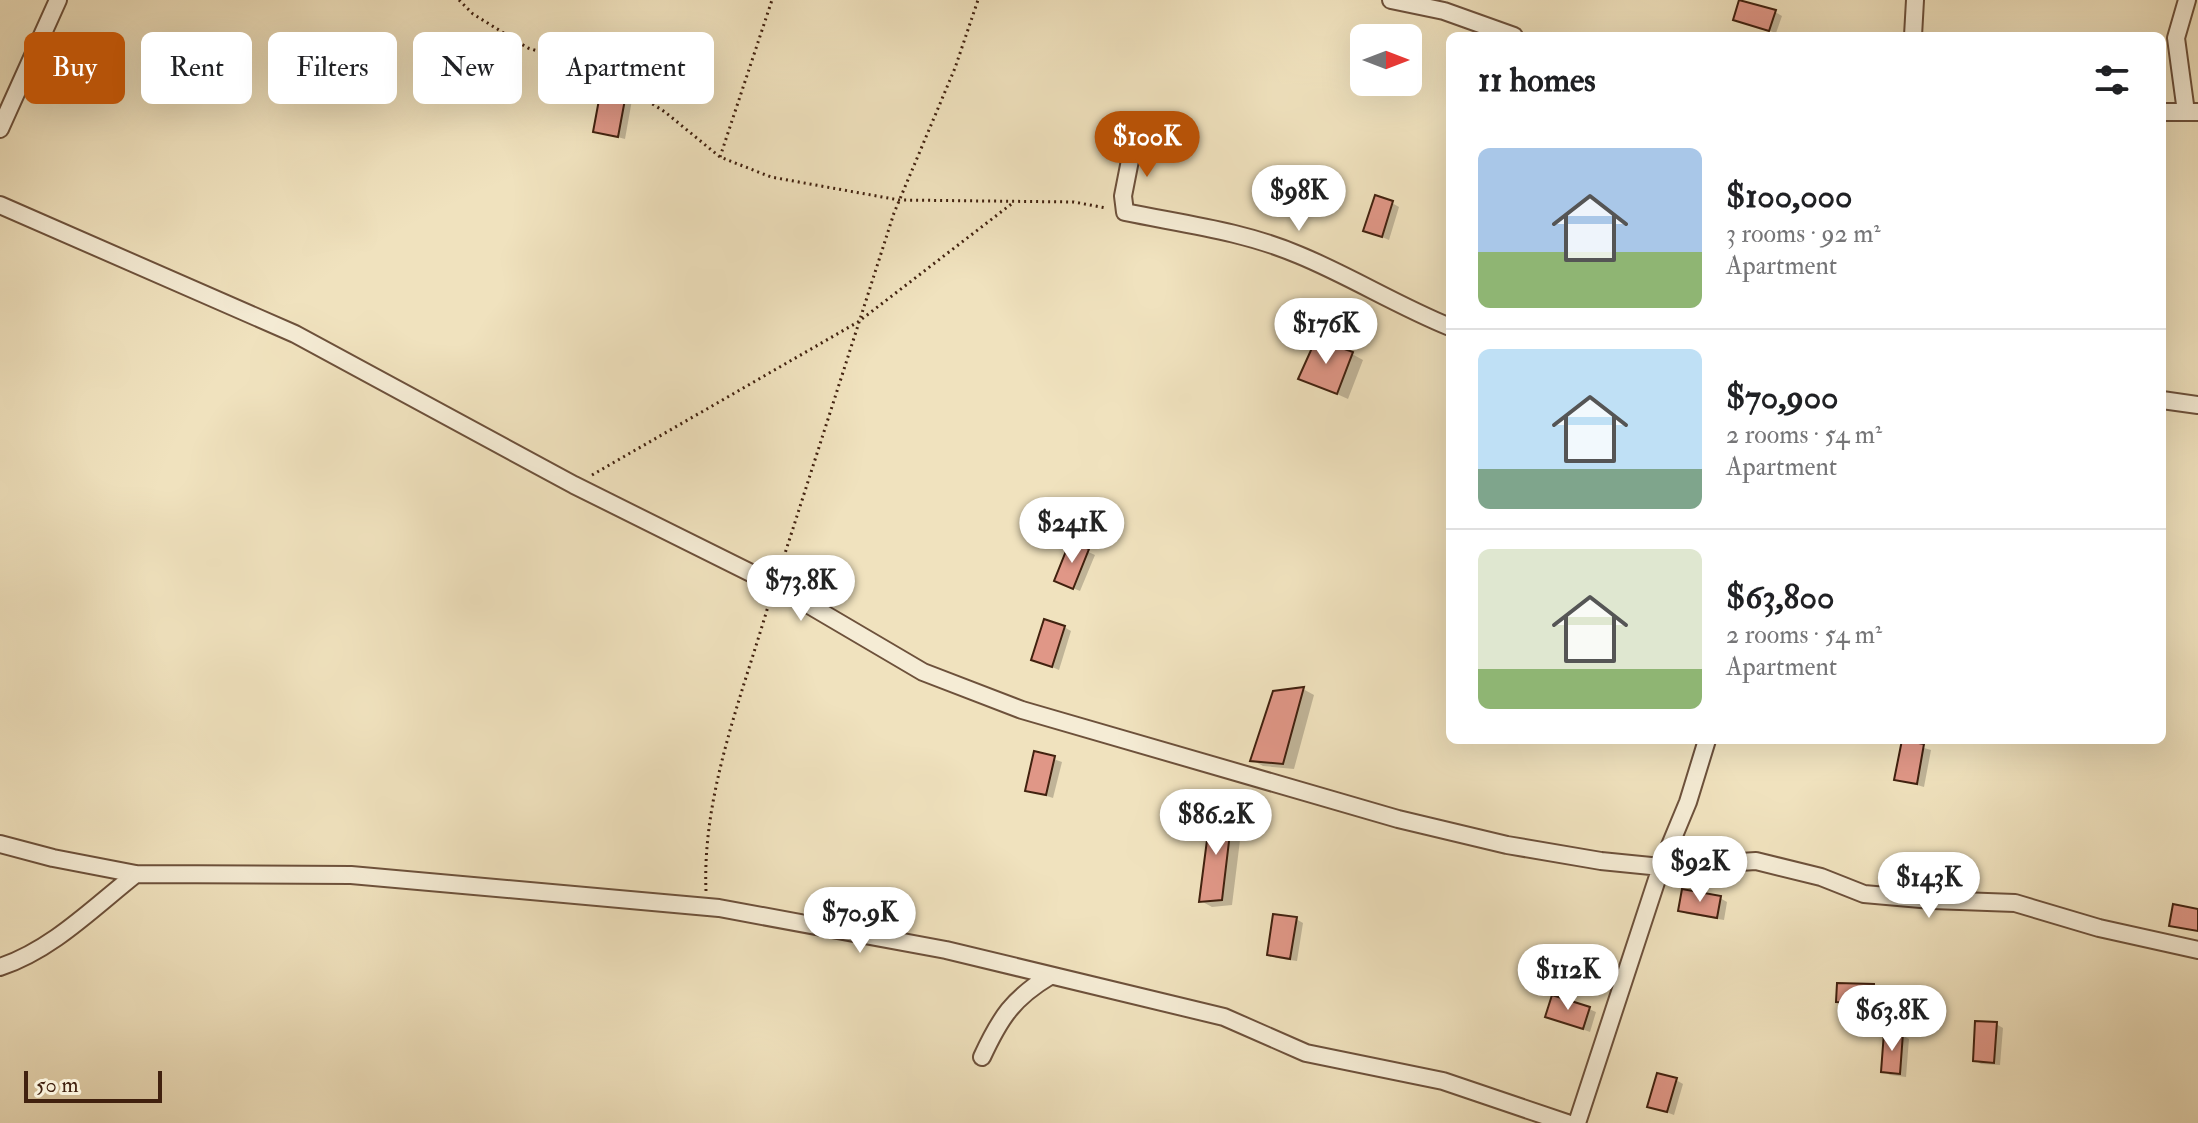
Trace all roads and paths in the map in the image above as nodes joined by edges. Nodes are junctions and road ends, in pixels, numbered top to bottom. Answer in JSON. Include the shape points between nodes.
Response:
{"nodes":[{"id":1,"x":58,"y":0,"type":"edge"},
{"id":2,"x":459,"y":0,"type":"edge"},
{"id":3,"x":772,"y":0,"type":"edge"},
{"id":4,"x":978,"y":0,"type":"edge"},
{"id":5,"x":1391,"y":0,"type":"edge"},
{"id":6,"x":1915,"y":0,"type":"edge"},
{"id":7,"x":2187,"y":0,"type":"edge"},
{"id":8,"x":1503,"y":32,"type":"edge"},
{"id":9,"x":1913,"y":32,"type":"edge"},
{"id":10,"x":2166,"y":112,"type":"edge"},
{"id":11,"x":2192,"y":112,"type":"edge"},
{"id":12,"x":0,"y":129,"type":"edge"},
{"id":13,"x":1133,"y":145,"type":"dead end"},
{"id":14,"x":720,"y":157,"type":"junction"},
{"id":15,"x":899,"y":200,"type":"junction"},
{"id":16,"x":1016,"y":201,"type":"junction"},
{"id":17,"x":0,"y":205,"type":"edge"},
{"id":18,"x":1125,"y":212,"type":"junction"},
{"id":19,"x":858,"y":322,"type":"junction"},
{"id":20,"x":1446,"y":325,"type":"edge"},
{"id":21,"x":2166,"y":401,"type":"edge"},
{"id":22,"x":2198,"y":405,"type":"edge"},
{"id":23,"x":574,"y":485,"type":"junction"},
{"id":24,"x":775,"y":585,"type":"junction"},
{"id":25,"x":1706,"y":744,"type":"edge"},
{"id":26,"x":0,"y":844,"type":"edge"},
{"id":27,"x":1661,"y":867,"type":"junction"},
{"id":28,"x":136,"y":874,"type":"junction"},
{"id":29,"x":707,"y":907,"type":"junction"},
{"id":30,"x":2198,"y":950,"type":"edge"},
{"id":31,"x":0,"y":967,"type":"edge"},
{"id":32,"x":1050,"y":976,"type":"junction"},
{"id":33,"x":982,"y":1057,"type":"dead end"},
{"id":34,"x":1567,"y":1123,"type":"edge"},
{"id":35,"x":1577,"y":1123,"type":"edge"}],
"edges":[{"from":1,"to":12,"type":"street"},
{"from":2,"to":14,"type":"path","via":[[528,48],[603,72],[665,112]]},
{"from":3,"to":14,"type":"path"},
{"from":4,"to":15,"type":"path"},
{"from":5,"to":8,"type":"street","via":[[1444,11]]},
{"from":6,"to":9,"type":"street"},
{"from":7,"to":11,"type":"street","via":[[2176,38]]},
{"from":10,"to":11,"type":"street"},
{"from":13,"to":18,"type":"street"},
{"from":14,"to":15,"type":"path","via":[[771,177]]},
{"from":15,"to":16,"type":"path"},
{"from":15,"to":19,"type":"path"},
{"from":16,"to":18,"type":"path","via":[[1074,202]]},
{"from":16,"to":19,"type":"path"},
{"from":17,"to":23,"type":"street","via":[[295,334]]},
{"from":18,"to":20,"type":"street","via":[[1271,245]]},
{"from":19,"to":23,"type":"path"},
{"from":19,"to":24,"type":"path"},
{"from":21,"to":22,"type":"street"},
{"from":23,"to":24,"type":"street"},
{"from":24,"to":27,"type":"street","via":[[923,672],[1022,710],[1414,823],[1507,845]]},
{"from":24,"to":29,"type":"path","via":[[718,778],[705,863]]},
{"from":25,"to":27,"type":"street"},
{"from":26,"to":28,"type":"street"},
{"from":27,"to":30,"type":"street","via":[[1756,861],[1864,894],[2015,903]]},
{"from":27,"to":35,"type":"street"},
{"from":28,"to":29,"type":"street","via":[[351,875]]},
{"from":28,"to":31,"type":"street","via":[[45,945]]},
{"from":29,"to":32,"type":"street","via":[[946,950]]},
{"from":32,"to":33,"type":"street","via":[[1006,1011]]},
{"from":32,"to":34,"type":"street","via":[[1224,1017],[1306,1053],[1443,1081]]}]}
